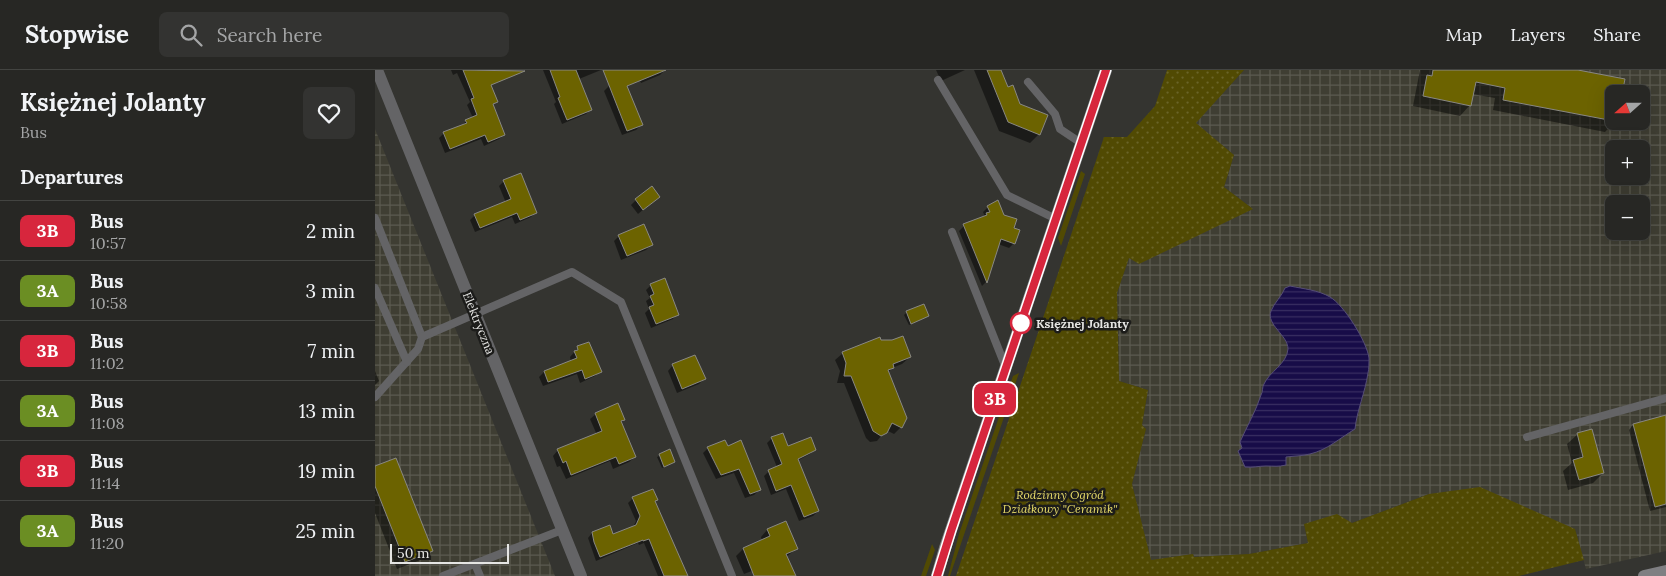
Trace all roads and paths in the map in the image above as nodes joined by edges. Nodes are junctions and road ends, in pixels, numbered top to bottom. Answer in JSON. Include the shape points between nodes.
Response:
{"nodes":[{"id":1,"x":377,"y":70,"type":"edge"},
{"id":2,"x":1106,"y":70,"type":"edge"},
{"id":3,"x":938,"y":80,"type":"dead end"},
{"id":4,"x":1027,"y":82,"type":"dead end"},
{"id":5,"x":379,"y":85,"type":"edge"},
{"id":6,"x":1081,"y":143,"type":"junction"},
{"id":7,"x":375,"y":218,"type":"edge"},
{"id":8,"x":1056,"y":219,"type":"junction"},
{"id":9,"x":952,"y":232,"type":"dead end"},
{"id":10,"x":375,"y":288,"type":"edge"},
{"id":11,"x":476,"y":314,"type":"junction"},
{"id":12,"x":422,"y":337,"type":"junction"},
{"id":13,"x":407,"y":362,"type":"junction"},
{"id":14,"x":1006,"y":368,"type":"junction"},
{"id":15,"x":375,"y":397,"type":"edge"},
{"id":16,"x":1666,"y":398,"type":"edge"},
{"id":17,"x":1527,"y":437,"type":"dead end"},
{"id":18,"x":563,"y":530,"type":"junction"},
{"id":19,"x":475,"y":564,"type":"junction"},
{"id":20,"x":1666,"y":571,"type":"edge"},
{"id":21,"x":443,"y":576,"type":"edge"},
{"id":22,"x":480,"y":576,"type":"edge"},
{"id":23,"x":581,"y":576,"type":"edge"},
{"id":24,"x":732,"y":576,"type":"edge"},
{"id":25,"x":937,"y":576,"type":"edge"},
{"id":26,"x":1644,"y":576,"type":"edge"}],
"edges":[{"from":1,"to":5,"type":"street","name":"Elektryczna"},
{"from":2,"to":6,"type":"street"},
{"from":3,"to":8,"type":"lane","via":[[1007,195]]},
{"from":4,"to":6,"type":"lane","via":[[1055,114],[1060,129]]},
{"from":5,"to":11,"type":"street","name":"Elektryczna"},
{"from":6,"to":8,"type":"street"},
{"from":7,"to":12,"type":"lane"},
{"from":8,"to":14,"type":"street"},
{"from":9,"to":14,"type":"lane"},
{"from":10,"to":13,"type":"lane"},
{"from":11,"to":12,"type":"lane"},
{"from":11,"to":18,"type":"street","name":"Elektryczna"},
{"from":11,"to":24,"type":"lane","via":[[572,272],[621,302]]},
{"from":12,"to":13,"type":"lane","via":[[418,350]]},
{"from":13,"to":15,"type":"lane"},
{"from":14,"to":25,"type":"street"},
{"from":16,"to":17,"type":"lane"},
{"from":18,"to":19,"type":"lane"},
{"from":18,"to":23,"type":"street","name":"Elektryczna"},
{"from":19,"to":21,"type":"lane"},
{"from":19,"to":22,"type":"lane"},
{"from":20,"to":26,"type":"street"}]}
